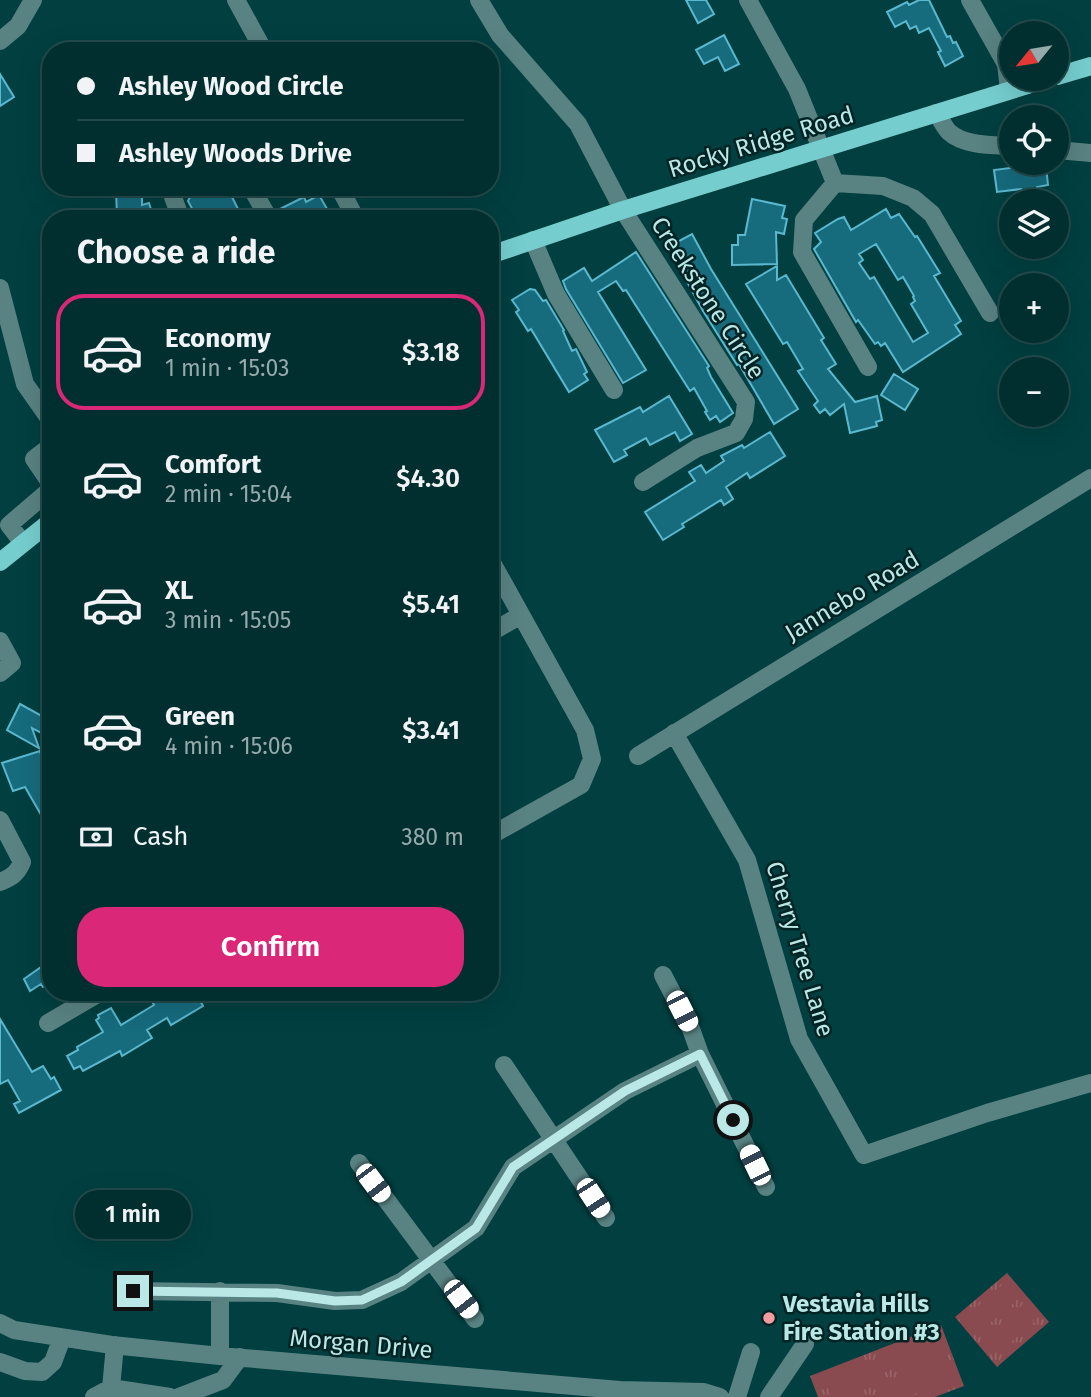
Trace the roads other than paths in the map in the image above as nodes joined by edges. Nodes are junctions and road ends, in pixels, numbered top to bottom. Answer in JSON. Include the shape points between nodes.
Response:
{"nodes":[{"id":1,"x":33,"y":0,"type":"edge"},
{"id":2,"x":236,"y":0,"type":"edge"},
{"id":3,"x":480,"y":0,"type":"edge"},
{"id":4,"x":748,"y":0,"type":"edge"},
{"id":5,"x":970,"y":0,"type":"edge"},
{"id":6,"x":0,"y":41,"type":"edge"},
{"id":7,"x":259,"y":42,"type":"edge"},
{"id":8,"x":999,"y":52,"type":"edge"},
{"id":9,"x":1091,"y":66,"type":"edge"},
{"id":10,"x":1069,"y":72,"type":"edge"},
{"id":11,"x":1006,"y":91,"type":"edge"},
{"id":12,"x":936,"y":113,"type":"junction"},
{"id":13,"x":999,"y":145,"type":"edge"},
{"id":14,"x":822,"y":148,"type":"junction"},
{"id":15,"x":1069,"y":151,"type":"edge"},
{"id":16,"x":1091,"y":153,"type":"edge"},
{"id":17,"x":835,"y":183,"type":"junction"},
{"id":18,"x":623,"y":210,"type":"junction"},
{"id":19,"x":533,"y":240,"type":"junction"},
{"id":20,"x":499,"y":253,"type":"edge"},
{"id":21,"x":0,"y":288,"type":"edge"},
{"id":22,"x":990,"y":313,"type":"dead end"},
{"id":23,"x":868,"y":367,"type":"dead end"},
{"id":24,"x":614,"y":390,"type":"dead end"},
{"id":25,"x":42,"y":408,"type":"edge"},
{"id":26,"x":42,"y":453,"type":"edge"},
{"id":27,"x":42,"y":475,"type":"edge"},
{"id":28,"x":1091,"y":478,"type":"edge"},
{"id":29,"x":643,"y":482,"type":"dead end"},
{"id":30,"x":42,"y":497,"type":"edge"},
{"id":31,"x":42,"y":528,"type":"edge"},
{"id":32,"x":23,"y":543,"type":"junction"},
{"id":33,"x":0,"y":562,"type":"edge"},
{"id":34,"x":499,"y":575,"type":"edge"},
{"id":35,"x":521,"y":615,"type":"junction"},
{"id":36,"x":499,"y":628,"type":"edge"},
{"id":37,"x":0,"y":641,"type":"edge"},
{"id":38,"x":0,"y":673,"type":"edge"},
{"id":39,"x":674,"y":733,"type":"junction"},
{"id":40,"x":638,"y":756,"type":"dead end"},
{"id":41,"x":0,"y":820,"type":"edge"},
{"id":42,"x":499,"y":831,"type":"edge"},
{"id":43,"x":0,"y":882,"type":"edge"},
{"id":44,"x":663,"y":975,"type":"dead end"},
{"id":45,"x":86,"y":1001,"type":"edge"},
{"id":46,"x":48,"y":1023,"type":"dead end"},
{"id":47,"x":700,"y":1054,"type":"junction"},
{"id":48,"x":504,"y":1065,"type":"dead end"},
{"id":49,"x":1091,"y":1083,"type":"edge"},
{"id":50,"x":554,"y":1138,"type":"junction"},
{"id":51,"x":359,"y":1163,"type":"dead end"},
{"id":52,"x":766,"y":1187,"type":"dead end"},
{"id":53,"x":606,"y":1218,"type":"dead end"},
{"id":54,"x":432,"y":1260,"type":"junction"},
{"id":55,"x":133,"y":1291,"type":"dead end"},
{"id":56,"x":220,"y":1291,"type":"junction"},
{"id":57,"x":475,"y":1319,"type":"dead end"},
{"id":58,"x":0,"y":1324,"type":"edge"},
{"id":59,"x":62,"y":1338,"type":"junction"},
{"id":60,"x":806,"y":1344,"type":"dead end"},
{"id":61,"x":115,"y":1345,"type":"junction"},
{"id":62,"x":751,"y":1352,"type":"dead end"},
{"id":63,"x":220,"y":1356,"type":"junction"},
{"id":64,"x":240,"y":1357,"type":"junction"},
{"id":65,"x":0,"y":1362,"type":"edge"},
{"id":66,"x":111,"y":1388,"type":"junction"},
{"id":67,"x":94,"y":1397,"type":"edge"},
{"id":68,"x":170,"y":1397,"type":"edge"},
{"id":69,"x":179,"y":1397,"type":"edge"},
{"id":70,"x":720,"y":1397,"type":"edge"},
{"id":71,"x":737,"y":1397,"type":"edge"},
{"id":72,"x":769,"y":1397,"type":"edge"}],
"edges":[{"from":1,"to":6,"type":"street","via":[[18,26]]},
{"from":2,"to":7,"type":"street"},
{"from":3,"to":18,"type":"street","via":[[500,35],[578,124]]},
{"from":4,"to":14,"type":"street","via":[[797,89]]},
{"from":5,"to":8,"type":"street"},
{"from":9,"to":10,"type":"main road"},
{"from":11,"to":12,"type":"main road","name":"Rocky Ridge Road"},
{"from":12,"to":13,"type":"street","via":[[960,139]]},
{"from":12,"to":14,"type":"main road","name":"Rocky Ridge Road"},
{"from":14,"to":17,"type":"street"},
{"from":14,"to":18,"type":"main road","name":"Rocky Ridge Road"},
{"from":15,"to":16,"type":"street"},
{"from":17,"to":22,"type":"street","via":[[883,186],[913,198],[932,214]]},
{"from":17,"to":23,"type":"street","via":[[804,220],[802,252]]},
{"from":18,"to":19,"type":"main road","name":"Rocky Ridge Road"},
{"from":18,"to":29,"type":"street","name":"Creekstone Circle","via":[[746,402],[736,433],[697,448]]},
{"from":19,"to":20,"type":"main road","name":"Rocky Ridge Road"},
{"from":19,"to":24,"type":"street","via":[[547,277]]},
{"from":21,"to":25,"type":"street","via":[[25,383]]},
{"from":26,"to":27,"type":"street","via":[[34,459]]},
{"from":28,"to":39,"type":"street","name":"Jannebo Road"},
{"from":30,"to":32,"type":"street","via":[[9,524]]},
{"from":31,"to":32,"type":"main road"},
{"from":32,"to":33,"type":"main road"},
{"from":34,"to":35,"type":"street"},
{"from":35,"to":36,"type":"street"},
{"from":35,"to":42,"type":"street","via":[[584,730],[592,759],[580,785]]},
{"from":37,"to":38,"type":"street","via":[[12,663]]},
{"from":39,"to":40,"type":"street","name":"Jannebo Road"},
{"from":39,"to":49,"type":"street","name":"Cherry Tree Lane","via":[[747,860],[799,1039],[864,1155]]},
{"from":41,"to":43,"type":"street","via":[[22,862],[12,877]]},
{"from":44,"to":47,"type":"street"},
{"from":45,"to":46,"type":"street"},
{"from":47,"to":50,"type":"street","via":[[625,1091]]},
{"from":47,"to":52,"type":"street"},
{"from":48,"to":50,"type":"street"},
{"from":50,"to":53,"type":"street"},
{"from":50,"to":54,"type":"street","via":[[513,1167],[476,1228]]},
{"from":51,"to":54,"type":"street"},
{"from":54,"to":56,"type":"street","via":[[401,1282],[362,1300]]},
{"from":54,"to":57,"type":"street"},
{"from":55,"to":56,"type":"street"},
{"from":56,"to":63,"type":"street"},
{"from":58,"to":59,"type":"street","name":"Morgan Drive"},
{"from":59,"to":61,"type":"street","name":"Morgan Drive"},
{"from":59,"to":65,"type":"street","via":[[53,1362],[42,1372]]},
{"from":60,"to":72,"type":"street"},
{"from":61,"to":63,"type":"street","name":"Morgan Drive"},
{"from":61,"to":66,"type":"street"},
{"from":62,"to":71,"type":"street"},
{"from":63,"to":64,"type":"street","name":"Morgan Drive"},
{"from":64,"to":69,"type":"street","via":[[223,1380]]},
{"from":64,"to":70,"type":"street","name":"Morgan Drive","via":[[607,1390],[704,1392]]},
{"from":66,"to":67,"type":"street"},
{"from":66,"to":68,"type":"street"}]}
